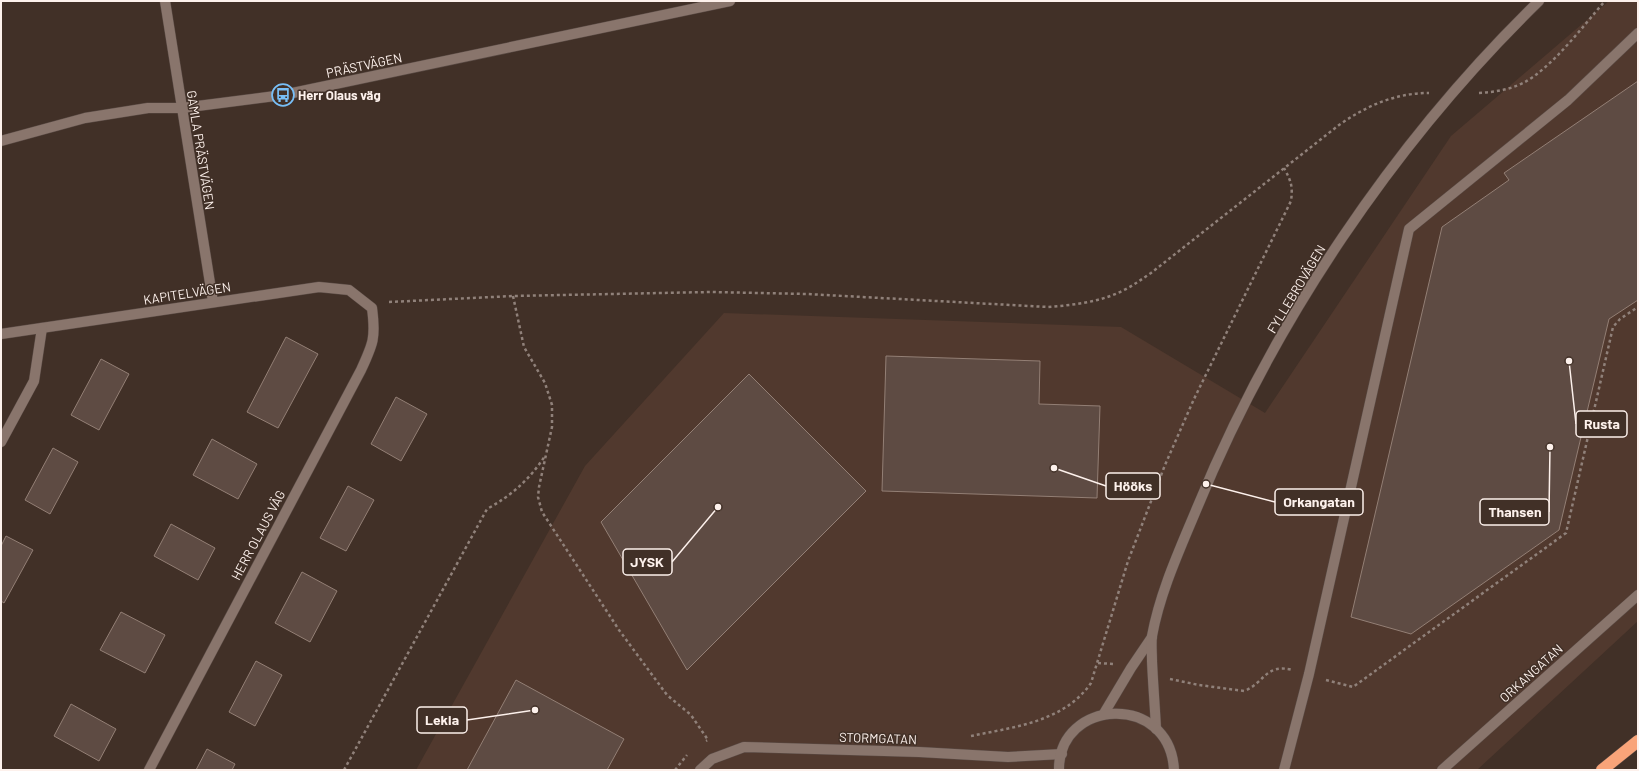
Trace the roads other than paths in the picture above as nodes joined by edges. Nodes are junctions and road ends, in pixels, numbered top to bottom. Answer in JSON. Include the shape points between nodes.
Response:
{"nodes":[{"id":1,"x":165,"y":1,"type":"edge"},
{"id":2,"x":730,"y":1,"type":"edge"},
{"id":3,"x":1539,"y":1,"type":"edge"},
{"id":4,"x":1638,"y":33,"type":"edge"},
{"id":5,"x":182,"y":108,"type":"junction"},
{"id":6,"x":1,"y":141,"type":"edge"},
{"id":7,"x":213,"y":302,"type":"junction"},
{"id":8,"x":372,"y":308,"type":"joint"},
{"id":9,"x":42,"y":328,"type":"junction"},
{"id":10,"x":1,"y":334,"type":"edge"},
{"id":11,"x":1,"y":442,"type":"edge"},
{"id":12,"x":1638,"y":596,"type":"edge"},
{"id":13,"x":1152,"y":637,"type":"junction"},
{"id":14,"x":1103,"y":715,"type":"junction"},
{"id":15,"x":1156,"y":729,"type":"junction"},
{"id":16,"x":1638,"y":741,"type":"edge"},
{"id":17,"x":1062,"y":754,"type":"junction"},
{"id":18,"x":148,"y":770,"type":"edge"},
{"id":19,"x":700,"y":770,"type":"edge"},
{"id":20,"x":1060,"y":770,"type":"edge"},
{"id":21,"x":1174,"y":770,"type":"edge"},
{"id":22,"x":1284,"y":770,"type":"edge"},
{"id":23,"x":1442,"y":770,"type":"edge"},
{"id":24,"x":1602,"y":770,"type":"edge"}],
"edges":[{"from":1,"to":5,"type":"street","name":"GAMLA PRÄSTVÄGEN"},
{"from":2,"to":5,"type":"street","name":"PRÄSTVÄGEN","via":[[283,95]]},
{"from":3,"to":13,"type":"street","name":"FYLLEBROVÄGEN","via":[[1499,40],[1407,146],[1322,267],[1254,386],[1206,484],[1163,595]]},
{"from":4,"to":22,"type":"street","via":[[1568,100],[1409,229],[1309,674]]},
{"from":5,"to":6,"type":"street","name":"PRÄSTVÄGEN","via":[[148,108],[85,118]]},
{"from":5,"to":7,"type":"street","name":"GAMLA PRÄSTVÄGEN"},
{"from":7,"to":8,"type":"street","name":"KAPITELVÄGEN","via":[[319,287],[349,290]]},
{"from":7,"to":9,"type":"street","name":"KAPITELVÄGEN"},
{"from":8,"to":18,"type":"street","name":"HERR OLAUS VÄG","via":[[375,329],[372,345],[361,370]]},
{"from":9,"to":10,"type":"street","name":"KAPITELVÄGEN"},
{"from":9,"to":11,"type":"street","via":[[34,380]]},
{"from":12,"to":23,"type":"street","name":"ORKANGATAN"},
{"from":13,"to":14,"type":"street","name":"FYLLEBROVÄGEN"},
{"from":13,"to":15,"type":"street","name":"FYLLEBROVÄGEN"},
{"from":14,"to":15,"type":"street","via":[[1131,715]]},
{"from":14,"to":17,"type":"street","via":[[1089,720],[1077,729],[1065,745]]},
{"from":15,"to":21,"type":"street","via":[[1170,751]]},
{"from":16,"to":24,"type":"highway"},
{"from":17,"to":19,"type":"street","name":"STORMGATAN","via":[[1008,757],[744,747],[712,759]]},
{"from":17,"to":20,"type":"street"}]}
